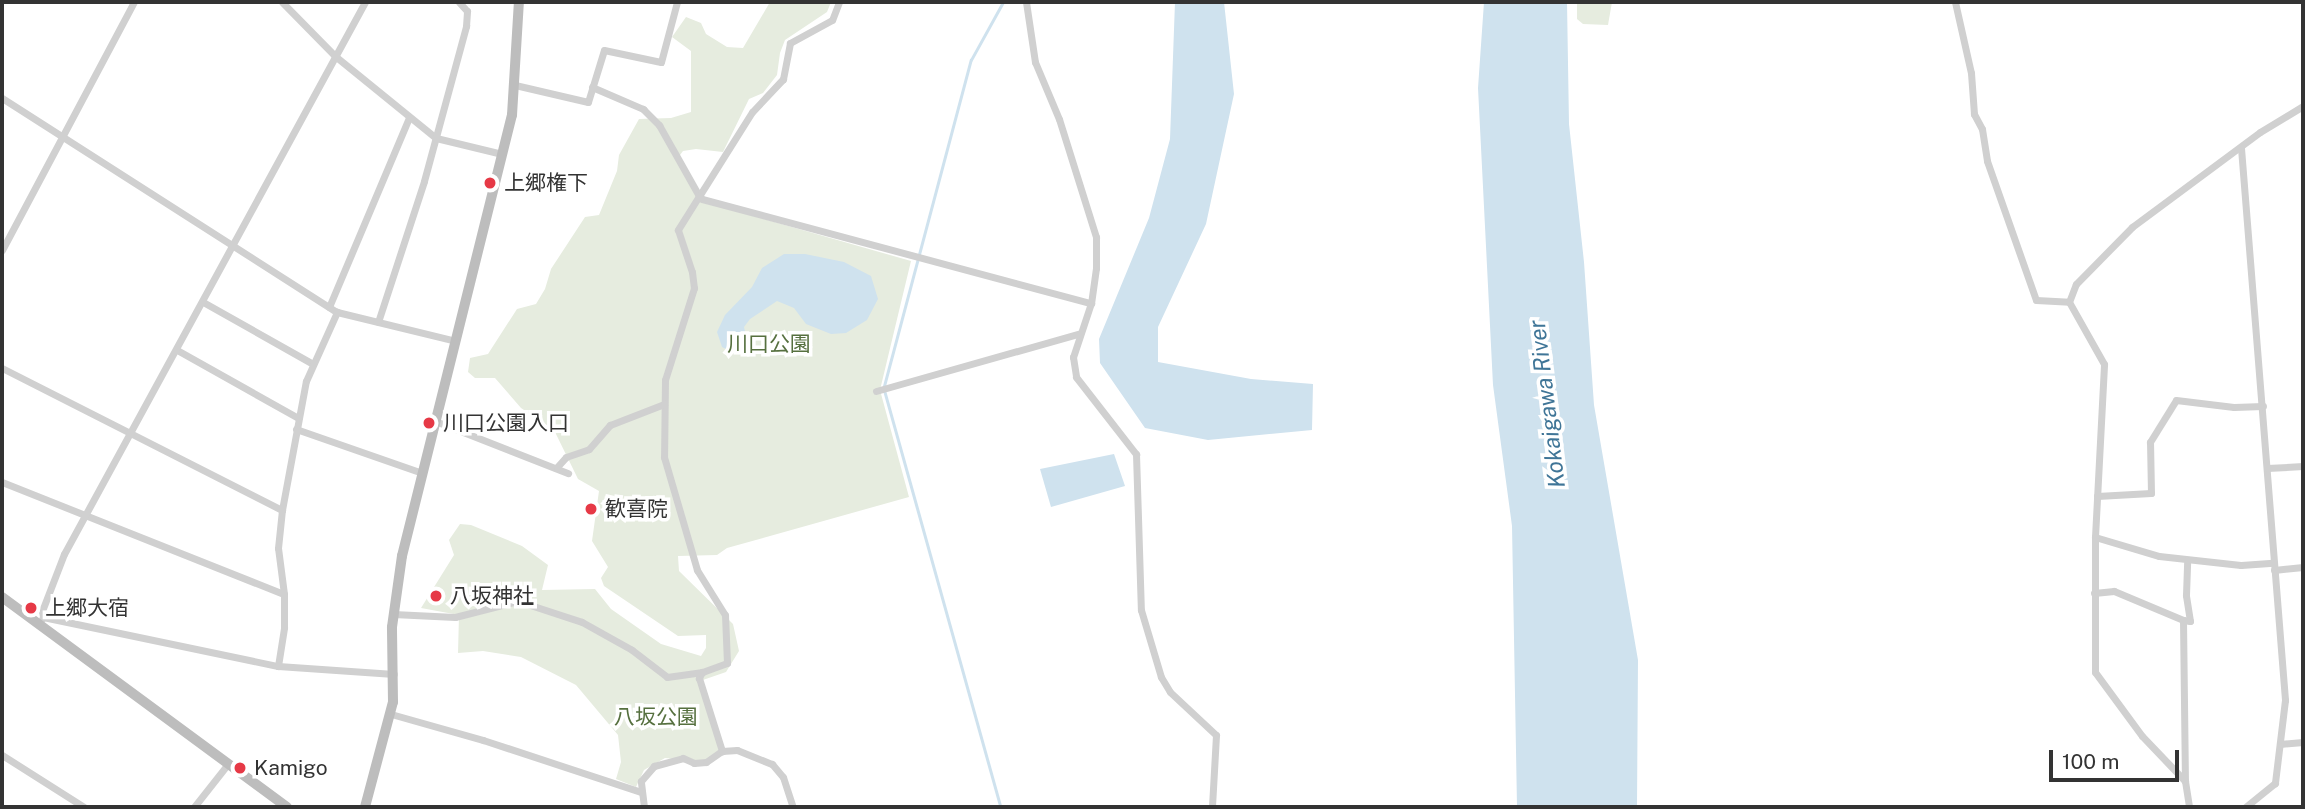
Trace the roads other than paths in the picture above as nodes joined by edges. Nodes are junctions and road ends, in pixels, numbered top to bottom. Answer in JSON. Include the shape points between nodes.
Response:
{"nodes":[{"id":1,"x":134,"y":2,"type":"edge"},
{"id":2,"x":282,"y":2,"type":"edge"},
{"id":3,"x":365,"y":2,"type":"edge"},
{"id":4,"x":459,"y":2,"type":"edge"},
{"id":5,"x":519,"y":2,"type":"edge"},
{"id":6,"x":677,"y":2,"type":"edge"},
{"id":7,"x":839,"y":2,"type":"edge"},
{"id":8,"x":1026,"y":2,"type":"edge"},
{"id":9,"x":1955,"y":2,"type":"edge"},
{"id":10,"x":335,"y":56,"type":"junction"},
{"id":11,"x":516,"y":85,"type":"junction"},
{"id":12,"x":592,"y":87,"type":"junction"},
{"id":13,"x":2,"y":98,"type":"edge"},
{"id":14,"x":2303,"y":106,"type":"edge"},
{"id":15,"x":409,"y":118,"type":"junction"},
{"id":16,"x":64,"y":137,"type":"junction"},
{"id":17,"x":436,"y":138,"type":"junction"},
{"id":18,"x":2241,"y":148,"type":"junction"},
{"id":19,"x":502,"y":154,"type":"junction"},
{"id":20,"x":699,"y":197,"type":"junction"},
{"id":21,"x":233,"y":246,"type":"junction"},
{"id":22,"x":2,"y":250,"type":"edge"},
{"id":23,"x":203,"y":302,"type":"junction"},
{"id":24,"x":2069,"y":302,"type":"junction"},
{"id":25,"x":1091,"y":303,"type":"junction"},
{"id":26,"x":329,"y":307,"type":"junction"},
{"id":27,"x":337,"y":312,"type":"junction"},
{"id":28,"x":378,"y":323,"type":"junction"},
{"id":29,"x":1079,"y":334,"type":"junction"},
{"id":30,"x":456,"y":341,"type":"junction"},
{"id":31,"x":177,"y":350,"type":"junction"},
{"id":32,"x":313,"y":364,"type":"junction"},
{"id":33,"x":2,"y":368,"type":"edge"},
{"id":34,"x":876,"y":391,"type":"dead end"},
{"id":35,"x":664,"y":404,"type":"junction"},
{"id":36,"x":2263,"y":406,"type":"junction"},
{"id":37,"x":298,"y":418,"type":"junction"},
{"id":38,"x":435,"y":421,"type":"junction"},
{"id":39,"x":296,"y":429,"type":"junction"},
{"id":40,"x":128,"y":432,"type":"junction"},
{"id":41,"x":2303,"y":466,"type":"edge"},
{"id":42,"x":557,"y":467,"type":"junction"},
{"id":43,"x":2267,"y":468,"type":"junction"},
{"id":44,"x":422,"y":473,"type":"junction"},
{"id":45,"x":568,"y":473,"type":"dead end"},
{"id":46,"x":2,"y":482,"type":"edge"},
{"id":47,"x":2097,"y":496,"type":"junction"},
{"id":48,"x":282,"y":510,"type":"junction"},
{"id":49,"x":85,"y":514,"type":"junction"},
{"id":50,"x":2095,"y":537,"type":"junction"},
{"id":51,"x":2187,"y":560,"type":"junction"},
{"id":52,"x":2274,"y":567,"type":"junction"},
{"id":53,"x":2303,"y":567,"type":"edge"},
{"id":54,"x":2094,"y":593,"type":"junction"},
{"id":55,"x":284,"y":594,"type":"junction"},
{"id":56,"x":2,"y":597,"type":"edge"},
{"id":57,"x":393,"y":614,"type":"junction"},
{"id":58,"x":41,"y":620,"type":"junction"},
{"id":59,"x":2183,"y":620,"type":"junction"},
{"id":60,"x":278,"y":666,"type":"junction"},
{"id":61,"x":703,"y":672,"type":"junction"},
{"id":62,"x":394,"y":674,"type":"junction"},
{"id":63,"x":391,"y":714,"type":"junction"},
{"id":64,"x":2303,"y":742,"type":"edge"},
{"id":65,"x":2280,"y":744,"type":"junction"},
{"id":66,"x":722,"y":751,"type":"junction"},
{"id":67,"x":2,"y":755,"type":"edge"},
{"id":68,"x":227,"y":765,"type":"junction"},
{"id":69,"x":2185,"y":781,"type":"junction"},
{"id":70,"x":640,"y":792,"type":"junction"},
{"id":71,"x":84,"y":807,"type":"edge"},
{"id":72,"x":194,"y":807,"type":"edge"},
{"id":73,"x":287,"y":807,"type":"edge"},
{"id":74,"x":365,"y":807,"type":"edge"},
{"id":75,"x":644,"y":807,"type":"edge"},
{"id":76,"x":793,"y":807,"type":"edge"},
{"id":77,"x":1212,"y":807,"type":"edge"},
{"id":78,"x":2189,"y":807,"type":"edge"},
{"id":79,"x":2245,"y":807,"type":"edge"}],
"edges":[{"from":1,"to":16,"type":"street"},
{"from":2,"to":10,"type":"street"},
{"from":3,"to":10,"type":"street"},
{"from":4,"to":17,"type":"street","via":[[467,11],[466,26]]},
{"from":5,"to":11,"type":"main road"},
{"from":6,"to":12,"type":"street","via":[[662,62],[604,50]]},
{"from":7,"to":20,"type":"street","via":[[832,20],[790,43],[783,79],[752,112]]},
{"from":8,"to":25,"type":"street","via":[[1035,62],[1067,142],[1096,237]]},
{"from":9,"to":24,"type":"street","via":[[1971,73],[1974,114],[2036,300]]},
{"from":10,"to":15,"type":"street"},
{"from":10,"to":21,"type":"street"},
{"from":11,"to":12,"type":"street","via":[[588,102]]},
{"from":11,"to":19,"type":"main road"},
{"from":12,"to":20,"type":"street","via":[[643,109],[659,125]]},
{"from":13,"to":16,"type":"street"},
{"from":14,"to":18,"type":"street"},
{"from":15,"to":17,"type":"street"},
{"from":15,"to":26,"type":"street"},
{"from":16,"to":21,"type":"street"},
{"from":16,"to":22,"type":"street"},
{"from":17,"to":19,"type":"street"},
{"from":17,"to":28,"type":"street"},
{"from":18,"to":24,"type":"street","via":[[2132,227],[2084,276]]},
{"from":18,"to":36,"type":"street"},
{"from":19,"to":30,"type":"main road"},
{"from":20,"to":25,"type":"street"},
{"from":20,"to":35,"type":"street","via":[[678,230],[694,288],[665,380]]},
{"from":21,"to":23,"type":"street"},
{"from":21,"to":26,"type":"street"},
{"from":23,"to":31,"type":"street"},
{"from":23,"to":32,"type":"street"},
{"from":24,"to":47,"type":"street","via":[[2104,364]]},
{"from":25,"to":29,"type":"street"},
{"from":26,"to":27,"type":"street"},
{"from":27,"to":28,"type":"street"},
{"from":27,"to":32,"type":"street"},
{"from":28,"to":30,"type":"street"},
{"from":29,"to":34,"type":"street"},
{"from":29,"to":77,"type":"street","via":[[1073,356],[1076,377],[1136,454],[1141,610],[1161,677],[1180,704],[1216,735]]},
{"from":30,"to":38,"type":"main road"},
{"from":31,"to":37,"type":"street"},
{"from":31,"to":40,"type":"street"},
{"from":32,"to":37,"type":"street"},
{"from":33,"to":40,"type":"street"},
{"from":35,"to":42,"type":"street","via":[[610,425],[589,449],[566,457]]},
{"from":35,"to":61,"type":"street","via":[[664,457],[692,557],[725,615],[727,663]]},
{"from":36,"to":43,"type":"street"},
{"from":36,"to":47,"type":"street","via":[[2176,400],[2150,442],[2151,493]]},
{"from":37,"to":39,"type":"street"},
{"from":38,"to":42,"type":"street"},
{"from":38,"to":44,"type":"main road"},
{"from":39,"to":44,"type":"street"},
{"from":39,"to":48,"type":"street"},
{"from":40,"to":48,"type":"street"},
{"from":40,"to":49,"type":"street"},
{"from":41,"to":43,"type":"street"},
{"from":42,"to":45,"type":"street"},
{"from":43,"to":52,"type":"street"},
{"from":44,"to":57,"type":"main road"},
{"from":46,"to":49,"type":"street"},
{"from":47,"to":50,"type":"street"},
{"from":48,"to":55,"type":"street","via":[[278,548]]},
{"from":49,"to":55,"type":"street"},
{"from":49,"to":58,"type":"street","via":[[64,554]]},
{"from":50,"to":51,"type":"street"},
{"from":50,"to":54,"type":"street"},
{"from":51,"to":52,"type":"street"},
{"from":51,"to":59,"type":"street","via":[[2190,621]]},
{"from":52,"to":53,"type":"street"},
{"from":52,"to":65,"type":"street","via":[[2285,700]]},
{"from":54,"to":59,"type":"street","via":[[2114,591]]},
{"from":54,"to":69,"type":"street","via":[[2095,672],[2142,736]]},
{"from":55,"to":60,"type":"street"},
{"from":56,"to":58,"type":"main road"},
{"from":57,"to":61,"type":"street","via":[[455,617],[518,601],[582,622],[632,650],[667,677]]},
{"from":57,"to":62,"type":"main road"},
{"from":58,"to":60,"type":"street"},
{"from":58,"to":68,"type":"main road"},
{"from":59,"to":69,"type":"street"},
{"from":60,"to":62,"type":"street"},
{"from":61,"to":66,"type":"street","via":[[699,678]]},
{"from":62,"to":63,"type":"main road"},
{"from":63,"to":70,"type":"street"},
{"from":63,"to":74,"type":"main road"},
{"from":64,"to":65,"type":"street"},
{"from":65,"to":79,"type":"street","via":[[2275,783]]},
{"from":66,"to":70,"type":"street","via":[[706,762],[683,758],[654,766],[641,781]]},
{"from":66,"to":76,"type":"street","via":[[750,753],[772,764],[783,777]]},
{"from":67,"to":71,"type":"street"},
{"from":68,"to":72,"type":"street"},
{"from":68,"to":73,"type":"main road"},
{"from":69,"to":78,"type":"street"},
{"from":70,"to":75,"type":"street"}]}
